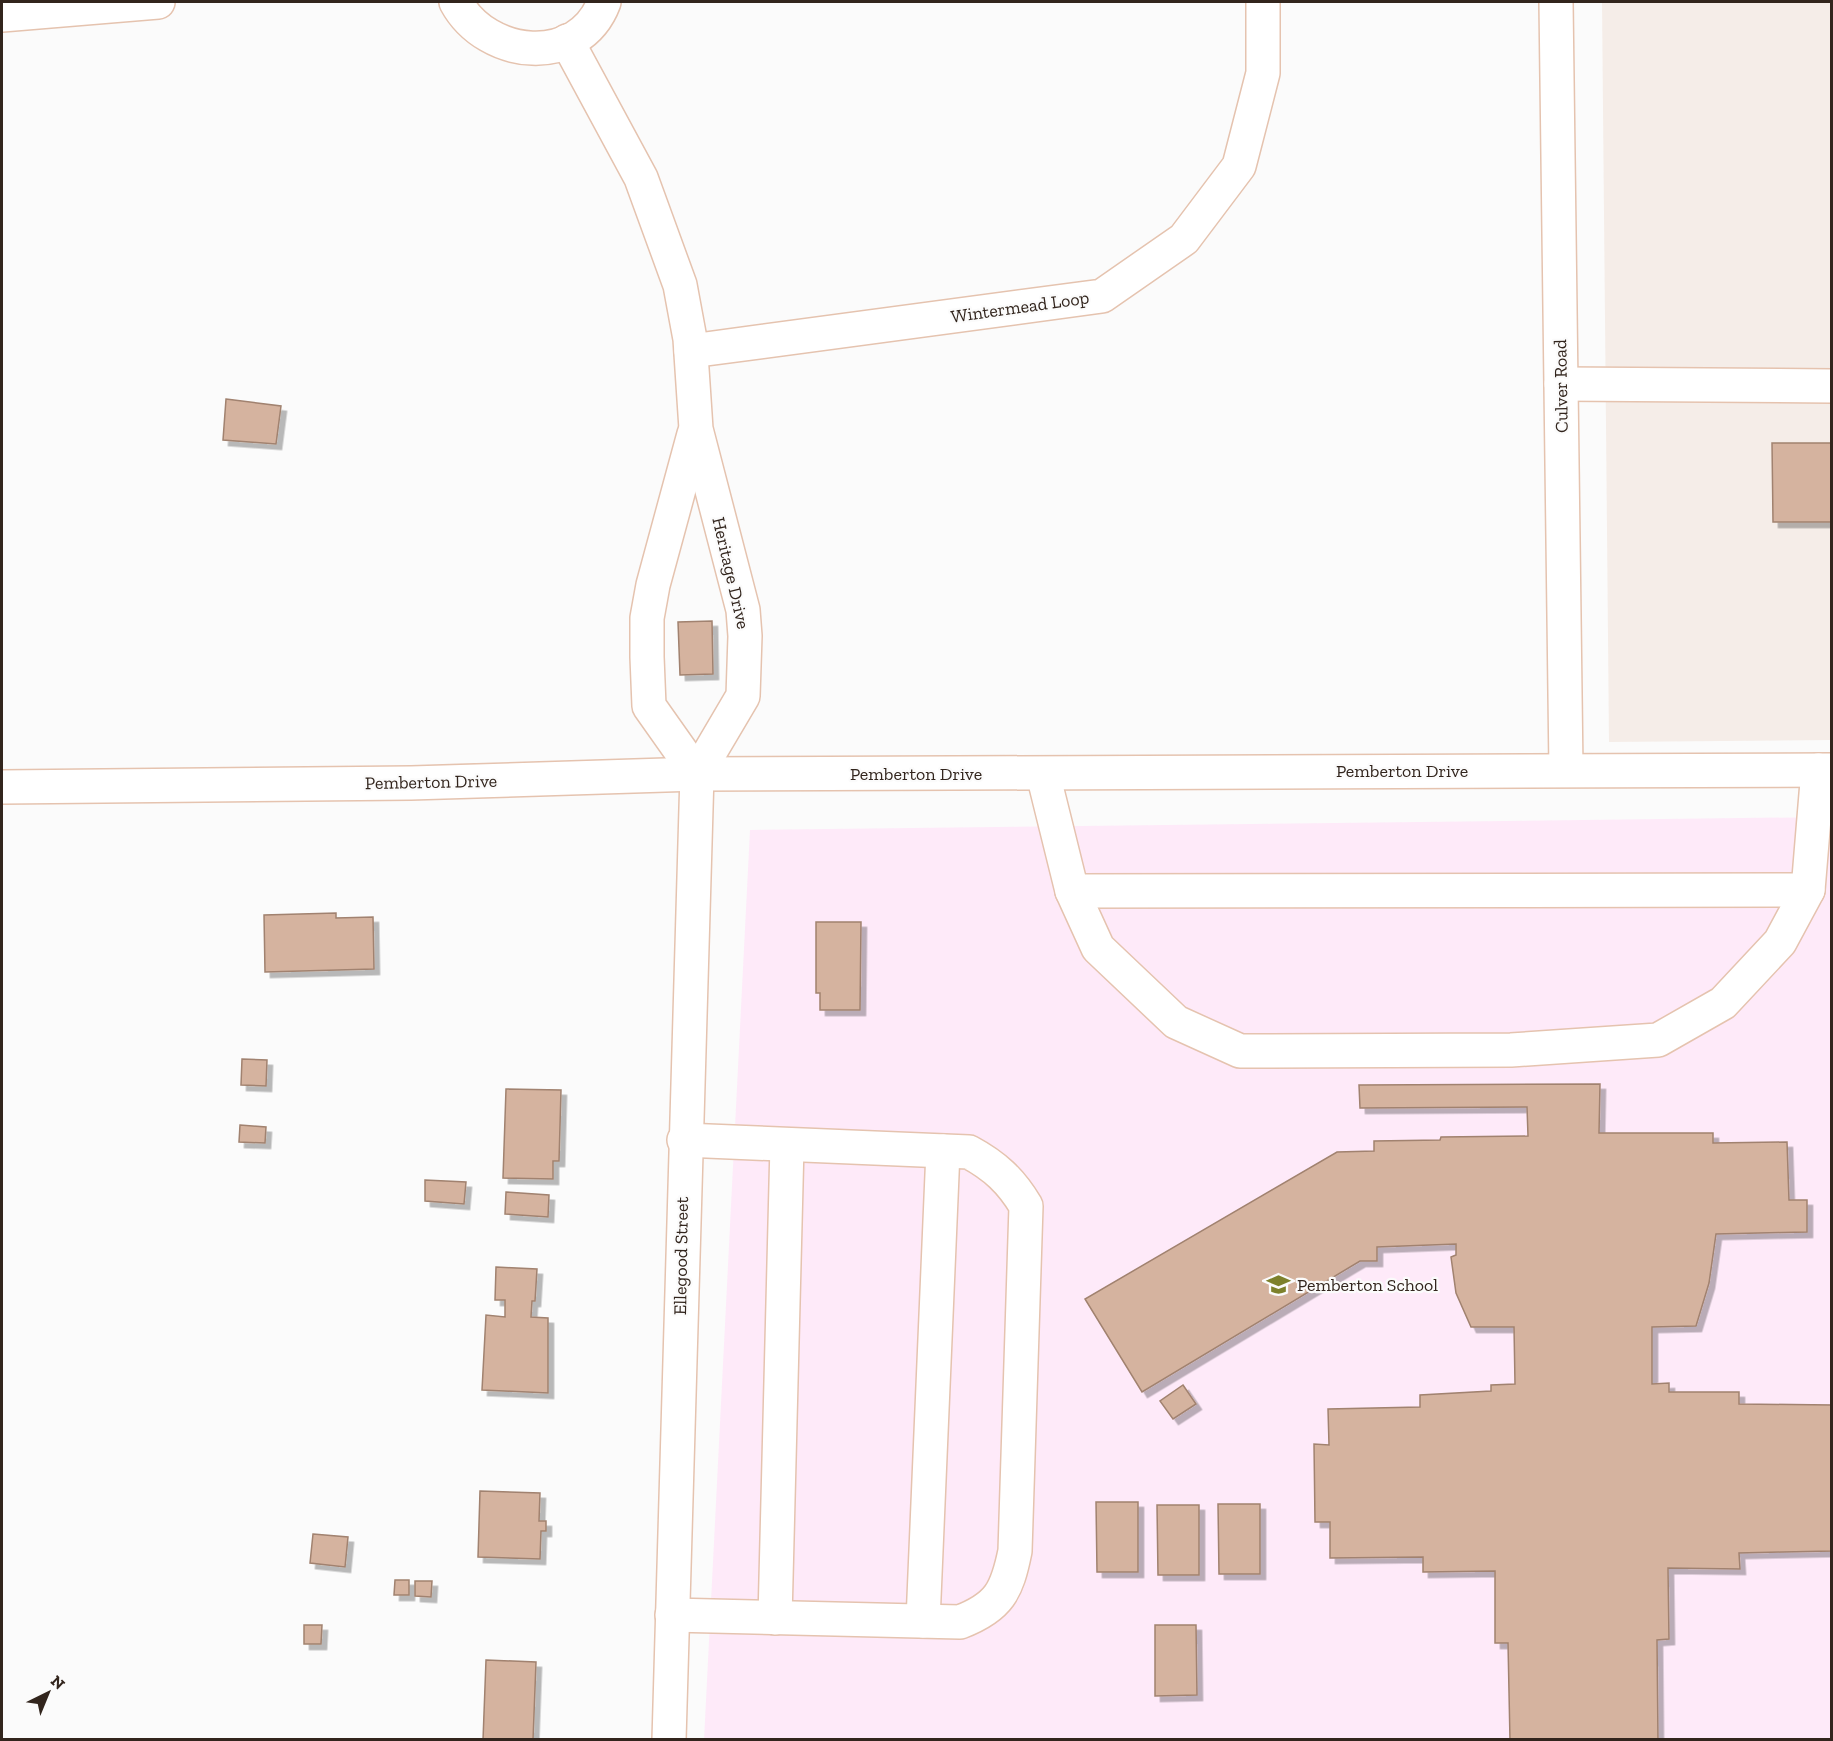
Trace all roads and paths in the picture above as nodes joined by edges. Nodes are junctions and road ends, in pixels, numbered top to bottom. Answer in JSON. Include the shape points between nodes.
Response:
{"nodes":[{"id":1,"x":158,"y":2,"type":"edge"},
{"id":2,"x":456,"y":2,"type":"edge"},
{"id":3,"x":604,"y":2,"type":"edge"},
{"id":4,"x":1263,"y":2,"type":"edge"},
{"id":5,"x":1556,"y":2,"type":"edge"},
{"id":6,"x":2,"y":15,"type":"edge"},
{"id":7,"x":567,"y":41,"type":"junction"},
{"id":8,"x":691,"y":351,"type":"junction"},
{"id":9,"x":1561,"y":384,"type":"junction"},
{"id":10,"x":1832,"y":386,"type":"edge"},
{"id":11,"x":696,"y":429,"type":"junction"},
{"id":12,"x":1566,"y":770,"type":"junction"},
{"id":13,"x":1825,"y":770,"type":"edge"},
{"id":14,"x":697,"y":774,"type":"junction"},
{"id":15,"x":1043,"y":774,"type":"junction"},
{"id":16,"x":2,"y":787,"type":"edge"},
{"id":17,"x":1808,"y":890,"type":"junction"},
{"id":18,"x":1072,"y":891,"type":"junction"},
{"id":19,"x":684,"y":1140,"type":"junction"},
{"id":20,"x":787,"y":1144,"type":"junction"},
{"id":21,"x":943,"y":1151,"type":"junction"},
{"id":22,"x":672,"y":1615,"type":"junction"},
{"id":23,"x":776,"y":1618,"type":"junction"},
{"id":24,"x":923,"y":1621,"type":"junction"},
{"id":25,"x":669,"y":1740,"type":"edge"}],
"edges":[{"from":1,"to":6,"type":"street"},
{"from":2,"to":7,"type":"street","via":[[471,23],[493,40],[511,47],[540,48]]},
{"from":3,"to":7,"type":"street","via":[[582,31]]},
{"from":4,"to":8,"type":"street","name":"Wintermead Loop","via":[[1263,73],[1239,166],[1184,239],[1102,296]]},
{"from":5,"to":9,"type":"street","name":"Culver Road"},
{"from":7,"to":8,"type":"street","name":"Heritage Drive","via":[[641,178],[680,285]]},
{"from":8,"to":11,"type":"street","name":"Heritage Drive"},
{"from":9,"to":10,"type":"street"},
{"from":9,"to":12,"type":"street","name":"Culver Road"},
{"from":11,"to":14,"type":"street","name":"Heritage Drive","via":[[736,581],[745,636],[743,696]]},
{"from":11,"to":14,"type":"street","name":"Heritage Drive","via":[[653,585],[647,618],[647,657],[650,706]]},
{"from":12,"to":13,"type":"street","name":"Pemberton Drive"},
{"from":12,"to":15,"type":"street","name":"Pemberton Drive"},
{"from":13,"to":17,"type":"street"},
{"from":14,"to":15,"type":"street","name":"Pemberton Drive"},
{"from":14,"to":16,"type":"street","name":"Pemberton Drive","via":[[411,783]]},
{"from":14,"to":19,"type":"street","name":"Ellegood Street"},
{"from":15,"to":18,"type":"street"},
{"from":17,"to":18,"type":"street"},
{"from":17,"to":18,"type":"street","via":[[1780,942],[1723,1003],[1658,1040],[1511,1050],[1287,1051],[1240,1051],[1176,1022],[1098,948]]},
{"from":19,"to":20,"type":"street"},
{"from":19,"to":22,"type":"street","name":"Ellegood Street"},
{"from":20,"to":21,"type":"street"},
{"from":20,"to":23,"type":"street"},
{"from":21,"to":24,"type":"street"},
{"from":21,"to":24,"type":"street","via":[[969,1152],[991,1164],[1012,1184],[1026,1206],[1015,1551],[1009,1580],[998,1600],[980,1614],[960,1622]]},
{"from":22,"to":23,"type":"street"},
{"from":22,"to":25,"type":"street","name":"Ellegood Street"},
{"from":23,"to":24,"type":"street"}]}
